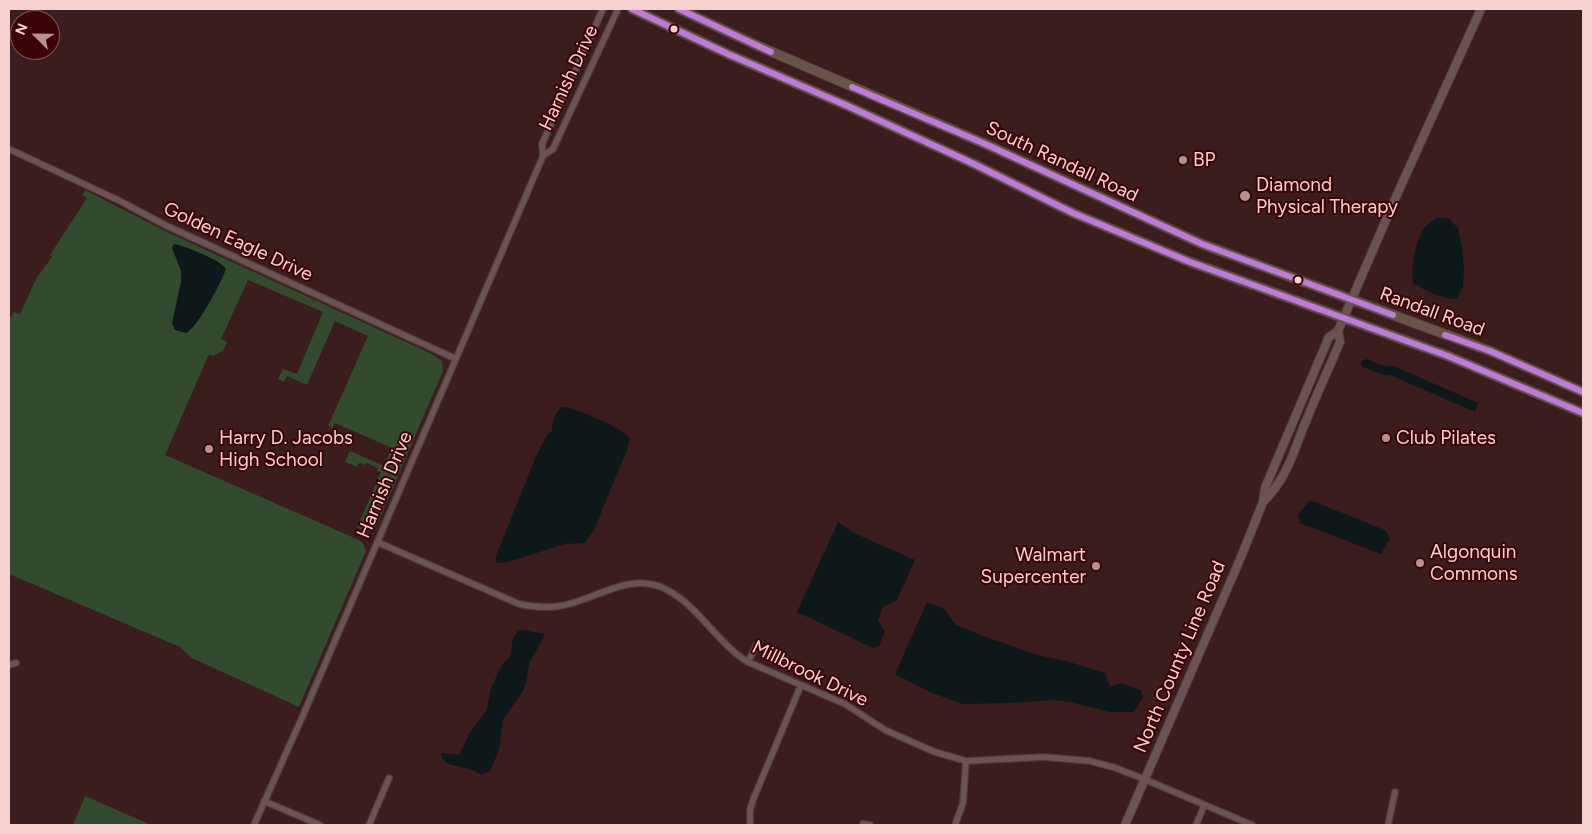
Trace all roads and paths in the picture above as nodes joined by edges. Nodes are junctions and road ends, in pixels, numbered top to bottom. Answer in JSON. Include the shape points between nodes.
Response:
{"nodes":[{"id":1,"x":603,"y":9,"type":"edge"},
{"id":2,"x":618,"y":9,"type":"edge"},
{"id":3,"x":632,"y":9,"type":"edge"},
{"id":4,"x":679,"y":9,"type":"edge"},
{"id":5,"x":1481,"y":9,"type":"edge"},
{"id":6,"x":9,"y":149,"type":"edge"},
{"id":7,"x":543,"y":156,"type":"junction"},
{"id":8,"x":1352,"y":300,"type":"junction"},
{"id":9,"x":1344,"y":318,"type":"junction"},
{"id":10,"x":1338,"y":331,"type":"junction"},
{"id":11,"x":456,"y":359,"type":"junction"},
{"id":12,"x":1583,"y":392,"type":"edge"},
{"id":13,"x":1583,"y":413,"type":"edge"},
{"id":14,"x":1263,"y":502,"type":"junction"},
{"id":15,"x":377,"y":542,"type":"junction"},
{"id":16,"x":756,"y":646,"type":"dead end"},
{"id":17,"x":748,"y":662,"type":"junction"},
{"id":18,"x":16,"y":663,"type":"dead end"},
{"id":19,"x":9,"y":665,"type":"edge"},
{"id":20,"x":801,"y":685,"type":"junction"},
{"id":21,"x":966,"y":761,"type":"junction"},
{"id":22,"x":388,"y":778,"type":"dead end"},
{"id":23,"x":1144,"y":779,"type":"junction"},
{"id":24,"x":1395,"y":792,"type":"dead end"},
{"id":25,"x":264,"y":801,"type":"junction"},
{"id":26,"x":1204,"y":806,"type":"junction"},
{"id":27,"x":254,"y":825,"type":"edge"},
{"id":28,"x":320,"y":825,"type":"edge"},
{"id":29,"x":368,"y":825,"type":"edge"},
{"id":30,"x":750,"y":825,"type":"edge"},
{"id":31,"x":955,"y":825,"type":"edge"},
{"id":32,"x":1125,"y":825,"type":"edge"},
{"id":33,"x":1196,"y":825,"type":"edge"},
{"id":34,"x":1252,"y":825,"type":"edge"},
{"id":35,"x":1388,"y":825,"type":"edge"}],
"edges":[{"from":1,"to":7,"type":"street","name":"Harnish Drive","via":[[542,144]]},
{"from":2,"to":7,"type":"street","name":"Harnish Drive","via":[[552,148]]},
{"from":3,"to":9,"type":"main road","name":"South Randall Road","via":[[974,164],[1073,213],[1190,262]]},
{"from":4,"to":8,"type":"main road","name":"South Randall Road","via":[[1202,244]]},
{"from":5,"to":8,"type":"street","name":"North County Line Road"},
{"from":6,"to":11,"type":"street","name":"Golden Eagle Drive","via":[[120,201],[165,226]]},
{"from":7,"to":11,"type":"street","name":"Harnish Drive"},
{"from":8,"to":9,"type":"street","name":"North County Line Road"},
{"from":8,"to":12,"type":"main road","name":"Randall Road","via":[[1490,352]]},
{"from":9,"to":10,"type":"street","name":"North County Line Road"},
{"from":9,"to":13,"type":"main road","name":"Randall Road","via":[[1448,356]]},
{"from":10,"to":14,"type":"street","name":"North County Line Road","via":[[1329,337],[1265,488]]},
{"from":10,"to":14,"type":"street","name":"North County Line Road","via":[[1340,342],[1291,462],[1275,491]]},
{"from":11,"to":15,"type":"street","name":"Harnish Drive"},
{"from":14,"to":23,"type":"street","name":"North County Line Road"},
{"from":15,"to":17,"type":"street","name":"Millbrook Drive","via":[[519,604],[531,606],[563,606],[636,583],[652,584],[679,597]]},
{"from":15,"to":25,"type":"street","name":"Harnish Drive"},
{"from":16,"to":17,"type":"street"},
{"from":17,"to":20,"type":"street","name":"Millbrook Drive"},
{"from":18,"to":19,"type":"street"},
{"from":20,"to":21,"type":"street","name":"Millbrook Drive","via":[[845,704],[897,736]]},
{"from":20,"to":30,"type":"street","via":[[753,800]]},
{"from":21,"to":23,"type":"street","name":"Millbrook Drive","via":[[1044,756],[1064,758],[1090,761]]},
{"from":21,"to":31,"type":"street","via":[[963,803]]},
{"from":22,"to":29,"type":"street"},
{"from":23,"to":26,"type":"street","name":"Millbrook Drive"},
{"from":23,"to":32,"type":"street","name":"North County Line Road"},
{"from":24,"to":35,"type":"street"},
{"from":25,"to":27,"type":"street","name":"Harnish Drive"},
{"from":25,"to":28,"type":"street"},
{"from":26,"to":33,"type":"street"},
{"from":26,"to":34,"type":"street","name":"Millbrook Drive"}]}
